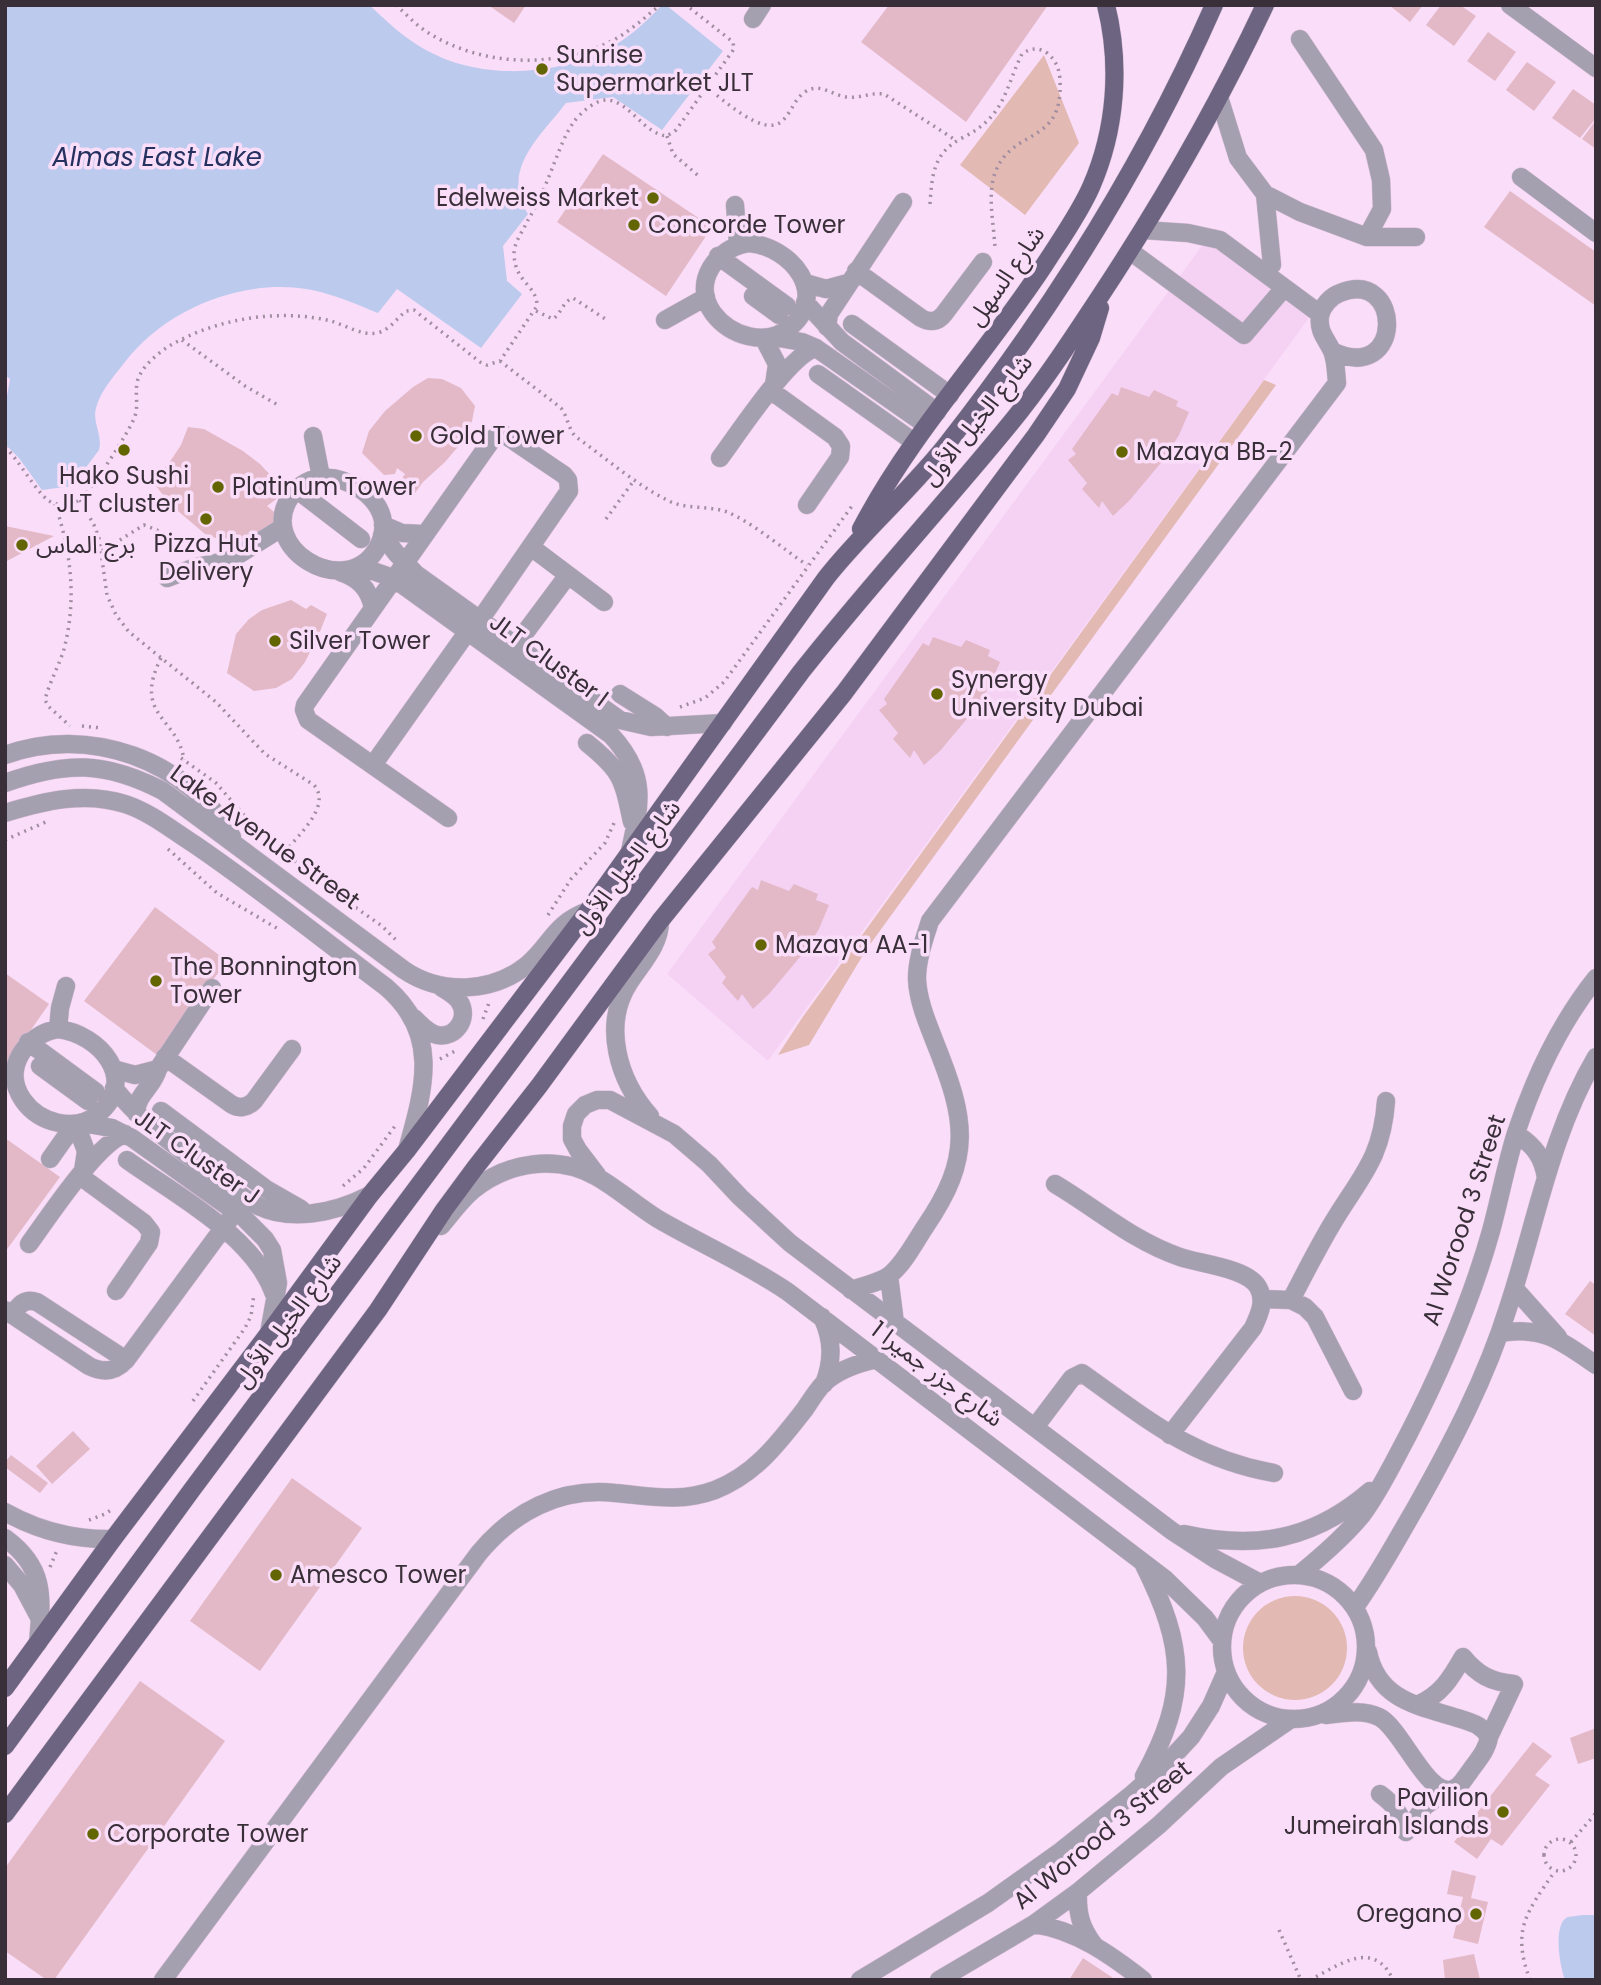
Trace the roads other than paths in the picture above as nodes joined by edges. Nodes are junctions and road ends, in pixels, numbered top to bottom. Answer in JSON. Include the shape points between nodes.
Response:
{"nodes":[{"id":1,"x":1106,"y":5,"type":"edge"},
{"id":2,"x":1214,"y":5,"type":"edge"},
{"id":3,"x":1265,"y":5,"type":"edge"},
{"id":4,"x":1510,"y":5,"type":"edge"},
{"id":5,"x":1300,"y":39,"type":"dead end"},
{"id":6,"x":1596,"y":68,"type":"edge"},
{"id":7,"x":1219,"y":97,"type":"junction"},
{"id":8,"x":1521,"y":177,"type":"dead end"},
{"id":9,"x":1265,"y":194,"type":"junction"},
{"id":10,"x":903,"y":202,"type":"dead end"},
{"id":11,"x":735,"y":205,"type":"dead end"},
{"id":12,"x":1143,"y":230,"type":"junction"},
{"id":13,"x":1596,"y":233,"type":"edge"},
{"id":14,"x":1367,"y":237,"type":"junction"},
{"id":15,"x":1416,"y":237,"type":"dead end"},
{"id":16,"x":738,"y":244,"type":"junction"},
{"id":17,"x":1130,"y":251,"type":"junction"},
{"id":18,"x":715,"y":261,"type":"junction"},
{"id":19,"x":983,"y":262,"type":"dead end"},
{"id":20,"x":1272,"y":265,"type":"dead end"},
{"id":21,"x":852,"y":277,"type":"junction"},
{"id":22,"x":804,"y":283,"type":"junction"},
{"id":23,"x":1108,"y":285,"type":"junction"},
{"id":24,"x":1284,"y":288,"type":"junction"},
{"id":25,"x":706,"y":297,"type":"junction"},
{"id":26,"x":805,"y":302,"type":"junction"},
{"id":27,"x":783,"y":310,"type":"dead end"},
{"id":28,"x":1320,"y":314,"type":"junction"},
{"id":29,"x":665,"y":320,"type":"dead end"},
{"id":30,"x":852,"y":324,"type":"dead end"},
{"id":31,"x":827,"y":327,"type":"junction"},
{"id":32,"x":769,"y":338,"type":"junction"},
{"id":33,"x":816,"y":348,"type":"junction"},
{"id":34,"x":1332,"y":351,"type":"junction"},
{"id":35,"x":1361,"y":358,"type":"junction"},
{"id":36,"x":818,"y":374,"type":"dead end"},
{"id":37,"x":1337,"y":383,"type":"junction"},
{"id":38,"x":772,"y":387,"type":"junction"},
{"id":39,"x":950,"y":395,"type":"junction"},
{"id":40,"x":932,"y":419,"type":"junction"},
{"id":41,"x":313,"y":436,"type":"dead end"},
{"id":42,"x":914,"y":442,"type":"junction"},
{"id":43,"x":720,"y":458,"type":"dead end"},
{"id":44,"x":321,"y":477,"type":"junction"},
{"id":45,"x":292,"y":494,"type":"junction"},
{"id":46,"x":807,"y":505,"type":"dead end"},
{"id":47,"x":283,"y":527,"type":"junction"},
{"id":48,"x":382,"y":530,"type":"junction"},
{"id":49,"x":424,"y":534,"type":"junction"},
{"id":50,"x":357,"y":543,"type":"dead end"},
{"id":51,"x":853,"y":544,"type":"junction"},
{"id":52,"x":531,"y":547,"type":"junction"},
{"id":53,"x":404,"y":562,"type":"junction"},
{"id":54,"x":345,"y":571,"type":"junction"},
{"id":55,"x":568,"y":575,"type":"junction"},
{"id":56,"x":167,"y":578,"type":"dead end"},
{"id":57,"x":393,"y":578,"type":"junction"},
{"id":58,"x":604,"y":602,"type":"dead end"},
{"id":59,"x":373,"y":608,"type":"junction"},
{"id":60,"x":474,"y":626,"type":"junction"},
{"id":61,"x":515,"y":646,"type":"junction"},
{"id":62,"x":620,"y":694,"type":"dead end"},
{"id":63,"x":723,"y":723,"type":"junction"},
{"id":64,"x":667,"y":727,"type":"junction"},
{"id":65,"x":587,"y":743,"type":"dead end"},
{"id":66,"x":5,"y":755,"type":"edge"},
{"id":67,"x":373,"y":765,"type":"junction"},
{"id":68,"x":5,"y":783,"type":"edge"},
{"id":69,"x":5,"y":813,"type":"edge"},
{"id":70,"x":448,"y":818,"type":"dead end"},
{"id":71,"x":632,"y":842,"type":"junction"},
{"id":72,"x":237,"y":846,"type":"junction"},
{"id":73,"x":588,"y":911,"type":"junction"},
{"id":74,"x":660,"y":921,"type":"junction"},
{"id":75,"x":1596,"y":978,"type":"edge"},
{"id":76,"x":66,"y":986,"type":"dead end"},
{"id":77,"x":441,"y":987,"type":"junction"},
{"id":78,"x":212,"y":988,"type":"dead end"},
{"id":79,"x":414,"y":1018,"type":"junction"},
{"id":80,"x":58,"y":1029,"type":"junction"},
{"id":81,"x":24,"y":1047,"type":"junction"},
{"id":82,"x":292,"y":1049,"type":"dead end"},
{"id":83,"x":1596,"y":1057,"type":"edge"},
{"id":84,"x":161,"y":1063,"type":"junction"},
{"id":85,"x":113,"y":1069,"type":"junction"},
{"id":86,"x":10,"y":1081,"type":"edge"},
{"id":87,"x":114,"y":1088,"type":"junction"},
{"id":88,"x":92,"y":1097,"type":"dead end"},
{"id":89,"x":1386,"y":1101,"type":"dead end"},
{"id":90,"x":161,"y":1111,"type":"dead end"},
{"id":91,"x":136,"y":1113,"type":"junction"},
{"id":92,"x":51,"y":1121,"type":"junction"},
{"id":93,"x":654,"y":1122,"type":"junction"},
{"id":94,"x":77,"y":1124,"type":"junction"},
{"id":95,"x":125,"y":1134,"type":"junction"},
{"id":96,"x":1516,"y":1134,"type":"junction"},
{"id":97,"x":407,"y":1150,"type":"junction"},
{"id":98,"x":127,"y":1160,"type":"dead end"},
{"id":99,"x":81,"y":1173,"type":"junction"},
{"id":100,"x":599,"y":1178,"type":"junction"},
{"id":101,"x":1546,"y":1178,"type":"junction"},
{"id":102,"x":1055,"y":1184,"type":"dead end"},
{"id":103,"x":370,"y":1195,"type":"junction"},
{"id":104,"x":235,"y":1212,"type":"junction"},
{"id":105,"x":314,"y":1213,"type":"junction"},
{"id":106,"x":223,"y":1228,"type":"junction"},
{"id":107,"x":29,"y":1244,"type":"dead end"},
{"id":108,"x":413,"y":1257,"type":"junction"},
{"id":109,"x":890,"y":1276,"type":"junction"},
{"id":110,"x":1515,"y":1289,"type":"junction"},
{"id":111,"x":851,"y":1290,"type":"junction"},
{"id":112,"x":116,"y":1292,"type":"dead end"},
{"id":113,"x":1262,"y":1299,"type":"junction"},
{"id":114,"x":276,"y":1300,"type":"junction"},
{"id":115,"x":1291,"y":1300,"type":"junction"},
{"id":116,"x":9,"y":1312,"type":"edge"},
{"id":117,"x":822,"y":1317,"type":"junction"},
{"id":118,"x":895,"y":1322,"type":"junction"},
{"id":119,"x":1500,"y":1333,"type":"junction"},
{"id":120,"x":269,"y":1334,"type":"junction"},
{"id":121,"x":1560,"y":1340,"type":"junction"},
{"id":122,"x":877,"y":1359,"type":"junction"},
{"id":123,"x":126,"y":1360,"type":"junction"},
{"id":124,"x":1596,"y":1365,"type":"edge"},
{"id":125,"x":824,"y":1384,"type":"junction"},
{"id":126,"x":1353,"y":1391,"type":"dead end"},
{"id":127,"x":1035,"y":1427,"type":"junction"},
{"id":128,"x":1170,"y":1435,"type":"junction"},
{"id":129,"x":1274,"y":1474,"type":"dead end"},
{"id":130,"x":1386,"y":1478,"type":"junction"},
{"id":131,"x":6,"y":1510,"type":"edge"},
{"id":132,"x":1172,"y":1531,"type":"junction"},
{"id":133,"x":5,"y":1538,"type":"edge"},
{"id":134,"x":113,"y":1539,"type":"junction"},
{"id":135,"x":1143,"y":1562,"type":"junction"},
{"id":136,"x":5,"y":1565,"type":"edge"},
{"id":137,"x":1301,"y":1573,"type":"junction"},
{"id":138,"x":1261,"y":1583,"type":"junction"},
{"id":139,"x":1355,"y":1606,"type":"junction"},
{"id":140,"x":40,"y":1619,"type":"junction"},
{"id":141,"x":1222,"y":1641,"type":"junction"},
{"id":142,"x":38,"y":1643,"type":"junction"},
{"id":143,"x":1368,"y":1650,"type":"junction"},
{"id":144,"x":1226,"y":1672,"type":"junction"},
{"id":145,"x":5,"y":1688,"type":"edge"},
{"id":146,"x":1417,"y":1704,"type":"junction"},
{"id":147,"x":1312,"y":1717,"type":"junction"},
{"id":148,"x":1291,"y":1719,"type":"junction"},
{"id":149,"x":1489,"y":1737,"type":"junction"},
{"id":150,"x":5,"y":1746,"type":"edge"},
{"id":151,"x":1138,"y":1787,"type":"junction"},
{"id":152,"x":1448,"y":1790,"type":"junction"},
{"id":153,"x":1380,"y":1794,"type":"dead end"},
{"id":154,"x":5,"y":1814,"type":"edge"},
{"id":155,"x":1078,"y":1892,"type":"junction"},
{"id":156,"x":1034,"y":1924,"type":"junction"},
{"id":157,"x":1096,"y":1947,"type":"junction"},
{"id":158,"x":163,"y":1980,"type":"edge"},
{"id":159,"x":860,"y":1980,"type":"edge"},
{"id":160,"x":939,"y":1980,"type":"edge"},
{"id":161,"x":1143,"y":1980,"type":"edge"}],
"edges":[{"from":1,"to":39,"type":"main road","name":"شارع السهل","via":[[1115,86],[1111,122],[1091,187],[1022,300]]},
{"from":2,"to":51,"type":"main road","name":"شارع الخيل الأول","via":[[1174,91],[1100,224],[1017,351],[916,481]]},
{"from":3,"to":7,"type":"main road","name":"شارع الخيل الأول"},
{"from":4,"to":6,"type":"street"},
{"from":5,"to":14,"type":"street","via":[[1374,150],[1382,209]]},
{"from":7,"to":9,"type":"street","via":[[1238,158]]},
{"from":7,"to":12,"type":"main road","name":"شارع الخيل الأول"},
{"from":8,"to":13,"type":"street"},
{"from":9,"to":14,"type":"street"},
{"from":9,"to":20,"type":"street"},
{"from":10,"to":21,"type":"street"},
{"from":11,"to":16,"type":"street"},
{"from":12,"to":17,"type":"main road","name":"شارع الخيل الأول"},
{"from":12,"to":24,"type":"street","via":[[1220,240]]},
{"from":14,"to":15,"type":"street"},
{"from":16,"to":18,"type":"street"},
{"from":16,"to":22,"type":"street","via":[[761,244],[786,256]]},
{"from":17,"to":23,"type":"main road","name":"شارع الخيل الأول"},
{"from":17,"to":24,"type":"street","via":[[1244,335]]},
{"from":18,"to":25,"type":"street","via":[[705,286]]},
{"from":18,"to":27,"type":"street"},
{"from":19,"to":21,"type":"street","via":[[941,318],[931,321]]},
{"from":21,"to":22,"type":"street","via":[[826,289]]},
{"from":21,"to":31,"type":"street","via":[[829,314]]},
{"from":22,"to":26,"type":"street"},
{"from":23,"to":74,"type":"main road","via":[[1091,338],[1067,389],[1036,435],[844,693]]},
{"from":23,"to":150,"type":"main road","name":"شارع الخيل الأول","via":[[1010,424],[801,672]]},
{"from":24,"to":28,"type":"street"},
{"from":25,"to":29,"type":"street"},
{"from":25,"to":32,"type":"street","via":[[715,316],[725,324],[743,334]]},
{"from":26,"to":31,"type":"street"},
{"from":26,"to":32,"type":"street","via":[[794,324]]},
{"from":28,"to":34,"type":"street","via":[[1321,335]]},
{"from":28,"to":35,"type":"street","via":[[1332,296],[1351,288],[1372,293],[1386,308],[1389,329],[1380,348]]},
{"from":30,"to":39,"type":"street","via":[[883,339]]},
{"from":31,"to":40,"type":"street"},
{"from":32,"to":33,"type":"street"},
{"from":32,"to":38,"type":"street","via":[[776,364]]},
{"from":33,"to":38,"type":"street","via":[[802,354]]},
{"from":33,"to":40,"type":"street"},
{"from":34,"to":35,"type":"street","via":[[1346,358]]},
{"from":34,"to":37,"type":"street"},
{"from":35,"to":37,"type":"street"},
{"from":36,"to":42,"type":"street","via":[[877,423]]},
{"from":37,"to":109,"type":"street","via":[[930,921],[920,950],[918,979],[922,1008],[960,1115],[960,1149],[952,1182]]},
{"from":38,"to":43,"type":"street"},
{"from":38,"to":46,"type":"street","via":[[841,446],[840,457]]},
{"from":39,"to":40,"type":"main road","name":"شارع السهل"},
{"from":40,"to":42,"type":"main road","name":"شارع السهل"},
{"from":41,"to":44,"type":"street"},
{"from":42,"to":51,"type":"main road","name":"شارع السهل"},
{"from":44,"to":45,"type":"street"},
{"from":44,"to":48,"type":"street","name":"JLT Cluster I","via":[[335,477],[363,489],[378,507]]},
{"from":45,"to":47,"type":"street","via":[[282,517]]},
{"from":45,"to":50,"type":"street"},
{"from":47,"to":54,"type":"street","name":"JLT Cluster I","via":[[292,549],[302,558],[322,569]]},
{"from":47,"to":56,"type":"street","via":[[229,560]]},
{"from":48,"to":49,"type":"street"},
{"from":48,"to":53,"type":"street","name":"JLT Cluster I"},
{"from":48,"to":54,"type":"street","via":[[371,557]]},
{"from":49,"to":52,"type":"street","via":[[491,441],[506,435],[564,475],[569,485]]},
{"from":49,"to":53,"type":"street"},
{"from":51,"to":63,"type":"main road","name":"شارع الخيل الأول"},
{"from":52,"to":55,"type":"street"},
{"from":52,"to":60,"type":"street"},
{"from":53,"to":57,"type":"street"},
{"from":53,"to":60,"type":"street","name":"JLT Cluster I"},
{"from":54,"to":57,"type":"street","name":"JLT Cluster I","via":[[373,571]]},
{"from":54,"to":59,"type":"street","via":[[359,580]]},
{"from":55,"to":58,"type":"street"},
{"from":55,"to":61,"type":"street"},
{"from":57,"to":59,"type":"street"},
{"from":57,"to":60,"type":"street","name":"JLT Cluster I"},
{"from":59,"to":67,"type":"street","via":[[304,710],[308,720]]},
{"from":60,"to":61,"type":"street","name":"JLT Cluster I"},
{"from":60,"to":67,"type":"street"},
{"from":60,"to":71,"type":"street","name":"JLT Cluster I","via":[[623,748],[640,795]]},
{"from":61,"to":64,"type":"street","name":"JLT Cluster I","via":[[620,720]]},
{"from":62,"to":64,"type":"street"},
{"from":63,"to":64,"type":"street","name":"JLT Cluster I"},
{"from":63,"to":71,"type":"main road","name":"شارع الخيل الأول"},
{"from":65,"to":71,"type":"street","via":[[610,761],[622,779]]},
{"from":66,"to":72,"type":"street","via":[[64,744],[92,745],[147,760],[207,801]]},
{"from":67,"to":70,"type":"street"},
{"from":68,"to":72,"type":"street","name":"Lake Avenue Street","via":[[47,769],[119,772],[163,791]]},
{"from":69,"to":79,"type":"street","name":"Lake Avenue Street","via":[[78,797],[113,801],[147,813],[386,987]]},
{"from":71,"to":73,"type":"main road","name":"شارع الخيل الأول"},
{"from":72,"to":77,"type":"street","name":"Lake Avenue Street","via":[[404,970]]},
{"from":73,"to":77,"type":"street","name":"Lake Avenue Street","via":[[564,923],[527,964],[506,978],[481,986]]},
{"from":73,"to":97,"type":"main road","name":"شارع الخيل الأول"},
{"from":74,"to":93,"type":"street","via":[[654,946],[621,995],[614,1024],[628,1084]]},
{"from":74,"to":108,"type":"main road","via":[[451,1199]]},
{"from":75,"to":96,"type":"street","name":"Al Worood 3 Street","via":[[1567,1021]]},
{"from":76,"to":80,"type":"street"},
{"from":77,"to":79,"type":"street","name":"Lake Avenue Street","via":[[459,1000],[463,1018],[459,1026],[452,1033],[434,1034]]},
{"from":78,"to":84,"type":"street"},
{"from":79,"to":97,"type":"street","name":"Lake Avenue Street","via":[[422,1043],[423,1079]]},
{"from":80,"to":81,"type":"street"},
{"from":80,"to":85,"type":"street","via":[[95,1042]]},
{"from":81,"to":86,"type":"street","name":"JLT Cluster J"},
{"from":81,"to":88,"type":"street"},
{"from":82,"to":84,"type":"street","via":[[254,1101],[240,1107]]},
{"from":83,"to":101,"type":"street","via":[[1570,1105]]},
{"from":84,"to":85,"type":"street","via":[[135,1074]]},
{"from":84,"to":91,"type":"street","via":[[136,1104]]},
{"from":85,"to":87,"type":"street","name":"JLT Cluster J"},
{"from":86,"to":92,"type":"street","name":"JLT Cluster J","via":[[24,1102]]},
{"from":87,"to":91,"type":"street","name":"JLT Cluster J"},
{"from":87,"to":94,"type":"street","name":"JLT Cluster J","via":[[103,1110]]},
{"from":89,"to":115,"type":"street","via":[[1378,1149]]},
{"from":90,"to":105,"type":"street","via":[[192,1125],[229,1152],[285,1202]]},
{"from":91,"to":105,"type":"street","name":"JLT Cluster J","via":[[253,1203],[280,1212]]},
{"from":92,"to":94,"type":"street","name":"JLT Cluster J"},
{"from":92,"to":94,"type":"street","via":[[46,1155]]},
{"from":93,"to":100,"type":"street","via":[[610,1100],[597,1100],[576,1114],[572,1139]]},
{"from":93,"to":111,"type":"street","name":"شارع جزر جميرا 1","via":[[692,1149],[790,1243]]},
{"from":94,"to":95,"type":"street","name":"JLT Cluster J"},
{"from":94,"to":99,"type":"street","via":[[86,1151]]},
{"from":95,"to":99,"type":"street","via":[[111,1141]]},
{"from":95,"to":104,"type":"street","name":"JLT Cluster J"},
{"from":96,"to":101,"type":"street","via":[[1538,1152]]},
{"from":96,"to":130,"type":"street","name":"Al Worood 3 Street","via":[[1490,1232],[1456,1332]]},
{"from":97,"to":103,"type":"main road","name":"شارع الخيل الأول"},
{"from":98,"to":106,"type":"street","via":[[186,1209]]},
{"from":99,"to":107,"type":"street"},
{"from":99,"to":112,"type":"street","via":[[151,1232],[149,1244]]},
{"from":100,"to":108,"type":"street","via":[[565,1164],[548,1163],[530,1164],[490,1178],[471,1192]]},
{"from":100,"to":117,"type":"street","name":"شارع جزر جميرا 1","via":[[658,1219],[764,1275]]},
{"from":101,"to":110,"type":"street"},
{"from":102,"to":113,"type":"street","via":[[1145,1243],[1248,1277],[1258,1286]]},
{"from":103,"to":105,"type":"street","name":"JLT Cluster J"},
{"from":103,"to":120,"type":"main road","name":"شارع الخيل الأول"},
{"from":104,"to":106,"type":"street"},
{"from":104,"to":114,"type":"street","name":"JLT Cluster J","via":[[272,1250]]},
{"from":106,"to":114,"type":"street","via":[[257,1261]]},
{"from":106,"to":123,"type":"street"},
{"from":108,"to":154,"type":"main road"},
{"from":109,"to":111,"type":"street"},
{"from":109,"to":118,"type":"street"},
{"from":110,"to":119,"type":"street"},
{"from":110,"to":121,"type":"street"},
{"from":111,"to":118,"type":"street","name":"شارع جزر جميرا 1"},
{"from":113,"to":115,"type":"street"},
{"from":113,"to":128,"type":"street","via":[[1253,1328]]},
{"from":114,"to":120,"type":"street","name":"JLT Cluster J"},
{"from":115,"to":126,"type":"street","via":[[1315,1317]]},
{"from":116,"to":123,"type":"street","via":[[23,1302],[37,1302]]},
{"from":116,"to":123,"type":"street","via":[[97,1370],[113,1370]]},
{"from":117,"to":122,"type":"street","name":"شارع جزر جميرا 1"},
{"from":117,"to":125,"type":"street","via":[[831,1350]]},
{"from":118,"to":127,"type":"street","name":"شارع جزر جميرا 1"},
{"from":119,"to":121,"type":"street","via":[[1531,1330]]},
{"from":119,"to":139,"type":"street","via":[[1458,1430],[1398,1540]]},
{"from":120,"to":134,"type":"main road","name":"شارع الخيل الأول"},
{"from":121,"to":124,"type":"street"},
{"from":122,"to":125,"type":"street","via":[[854,1365]]},
{"from":122,"to":135,"type":"street","name":"شارع جزر جميرا 1"},
{"from":125,"to":158,"type":"street","via":[[770,1453],[730,1483],[681,1498],[605,1492],[571,1495],[531,1509],[502,1528]]},
{"from":127,"to":128,"type":"street","via":[[1072,1378],[1082,1373]]},
{"from":127,"to":132,"type":"street","name":"شارع جزر جميرا 1"},
{"from":128,"to":129,"type":"street","via":[[1220,1460]]},
{"from":130,"to":132,"type":"street","via":[[1333,1518],[1285,1537],[1233,1542]]},
{"from":130,"to":137,"type":"street","name":"Al Worood 3 Street","via":[[1334,1546]]},
{"from":131,"to":134,"type":"street","via":[[62,1535]]},
{"from":132,"to":138,"type":"street","name":"شارع جزر جميرا 1"},
{"from":133,"to":140,"type":"street","via":[[38,1576]]},
{"from":134,"to":142,"type":"main road","name":"شارع الخيل الأول"},
{"from":135,"to":141,"type":"street","name":"شارع جزر جميرا 1","via":[[1186,1598]]},
{"from":135,"to":151,"type":"street","via":[[1170,1623],[1177,1674],[1169,1725]]},
{"from":136,"to":140,"type":"street"},
{"from":137,"to":138,"type":"street"},
{"from":137,"to":139,"type":"street","via":[[1332,1585]]},
{"from":138,"to":141,"type":"street","via":[[1241,1597],[1228,1617]]},
{"from":139,"to":143,"type":"street"},
{"from":140,"to":142,"type":"street"},
{"from":141,"to":144,"type":"street"},
{"from":142,"to":145,"type":"main road","name":"شارع الخيل الأول"},
{"from":143,"to":146,"type":"street","via":[[1384,1686]]},
{"from":143,"to":147,"type":"street","via":[[1363,1673],[1351,1693]]},
{"from":144,"to":148,"type":"street","via":[[1236,1691],[1251,1705]]},
{"from":144,"to":151,"type":"street","name":"Al Worood 3 Street","via":[[1191,1737]]},
{"from":146,"to":149,"type":"street","via":[[1477,1724]]},
{"from":146,"to":149,"type":"street","via":[[1441,1691],[1464,1657],[1485,1678],[1514,1684]]},
{"from":147,"to":148,"type":"street"},
{"from":147,"to":152,"type":"street","via":[[1354,1712],[1381,1718],[1431,1781]]},
{"from":148,"to":155,"type":"street","name":"Al Worood 3 Street","via":[[1221,1767]]},
{"from":149,"to":152,"type":"street","via":[[1460,1785]]},
{"from":151,"to":159,"type":"street","name":"Al Worood 3 Street","via":[[1006,1891]]},
{"from":152,"to":153,"type":"street","via":[[1425,1806],[1406,1832],[1395,1806]]},
{"from":155,"to":156,"type":"street","name":"Al Worood 3 Street"},
{"from":155,"to":157,"type":"street","via":[[1079,1920]]},
{"from":156,"to":157,"type":"street","via":[[1067,1932]]},
{"from":156,"to":160,"type":"street","name":"Al Worood 3 Street"},
{"from":157,"to":161,"type":"street"}]}
